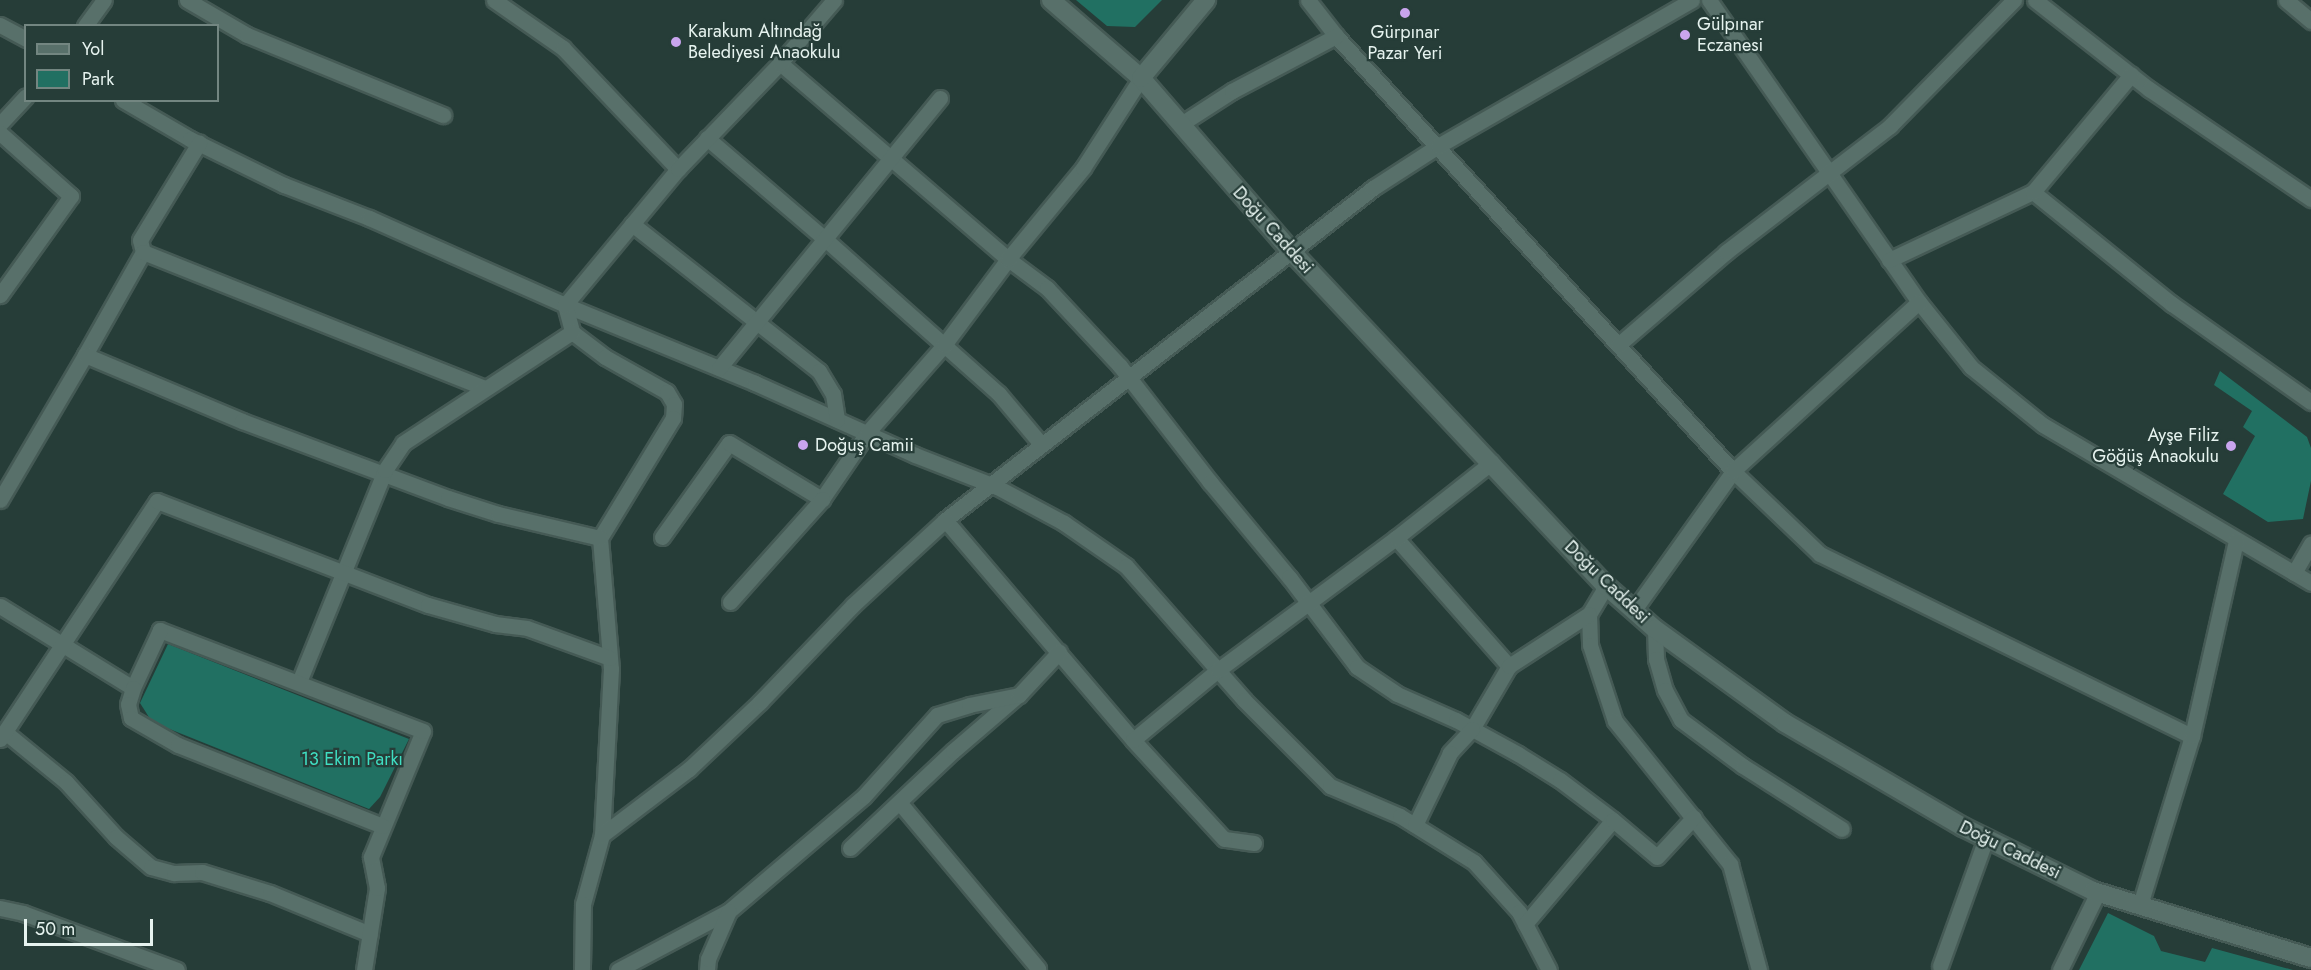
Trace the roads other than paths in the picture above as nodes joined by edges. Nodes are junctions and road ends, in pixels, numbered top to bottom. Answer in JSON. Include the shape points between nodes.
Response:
{"nodes":[{"id":1,"x":104,"y":0,"type":"edge"},
{"id":2,"x":187,"y":0,"type":"edge"},
{"id":3,"x":494,"y":0,"type":"edge"},
{"id":4,"x":834,"y":0,"type":"edge"},
{"id":5,"x":1051,"y":0,"type":"edge"},
{"id":6,"x":1206,"y":0,"type":"edge"},
{"id":7,"x":1308,"y":0,"type":"edge"},
{"id":8,"x":1692,"y":0,"type":"edge"},
{"id":9,"x":1709,"y":0,"type":"edge"},
{"id":10,"x":2014,"y":0,"type":"edge"},
{"id":11,"x":2035,"y":0,"type":"edge"},
{"id":12,"x":2286,"y":0,"type":"edge"},
{"id":13,"x":2311,"y":21,"type":"edge"},
{"id":14,"x":86,"y":24,"type":"edge"},
{"id":15,"x":0,"y":25,"type":"edge"},
{"id":16,"x":1336,"y":36,"type":"junction"},
{"id":17,"x":24,"y":38,"type":"edge"},
{"id":18,"x":780,"y":63,"type":"junction"},
{"id":19,"x":2131,"y":75,"type":"junction"},
{"id":20,"x":1141,"y":78,"type":"junction"},
{"id":21,"x":24,"y":98,"type":"edge"},
{"id":22,"x":940,"y":98,"type":"dead end"},
{"id":23,"x":127,"y":102,"type":"edge"},
{"id":24,"x":443,"y":115,"type":"dead end"},
{"id":25,"x":0,"y":124,"type":"edge"},
{"id":26,"x":1181,"y":124,"type":"junction"},
{"id":27,"x":0,"y":134,"type":"edge"},
{"id":28,"x":707,"y":138,"type":"junction"},
{"id":29,"x":199,"y":143,"type":"junction"},
{"id":30,"x":1438,"y":146,"type":"junction"},
{"id":31,"x":892,"y":158,"type":"junction"},
{"id":32,"x":678,"y":169,"type":"junction"},
{"id":33,"x":1828,"y":174,"type":"junction"},
{"id":34,"x":2034,"y":192,"type":"junction"},
{"id":35,"x":2311,"y":199,"type":"edge"},
{"id":36,"x":632,"y":224,"type":"junction"},
{"id":37,"x":825,"y":239,"type":"junction"},
{"id":38,"x":1291,"y":251,"type":"junction"},
{"id":39,"x":142,"y":252,"type":"junction"},
{"id":40,"x":1008,"y":258,"type":"junction"},
{"id":41,"x":1889,"y":260,"type":"junction"},
{"id":42,"x":0,"y":295,"type":"edge"},
{"id":43,"x":1919,"y":302,"type":"junction"},
{"id":44,"x":565,"y":306,"type":"junction"},
{"id":45,"x":756,"y":324,"type":"junction"},
{"id":46,"x":572,"y":332,"type":"junction"},
{"id":47,"x":944,"y":345,"type":"junction"},
{"id":48,"x":1618,"y":345,"type":"junction"},
{"id":49,"x":85,"y":355,"type":"junction"},
{"id":50,"x":719,"y":368,"type":"junction"},
{"id":51,"x":1128,"y":376,"type":"junction"},
{"id":52,"x":484,"y":388,"type":"junction"},
{"id":53,"x":2311,"y":402,"type":"edge"},
{"id":54,"x":837,"y":420,"type":"junction"},
{"id":55,"x":867,"y":433,"type":"junction"},
{"id":56,"x":1041,"y":444,"type":"junction"},
{"id":57,"x":1492,"y":462,"type":"junction"},
{"id":58,"x":1733,"y":471,"type":"junction"},
{"id":59,"x":383,"y":474,"type":"junction"},
{"id":60,"x":989,"y":484,"type":"junction"},
{"id":61,"x":822,"y":499,"type":"junction"},
{"id":62,"x":0,"y":500,"type":"edge"},
{"id":63,"x":945,"y":520,"type":"junction"},
{"id":64,"x":662,"y":537,"type":"dead end"},
{"id":65,"x":600,"y":538,"type":"junction"},
{"id":66,"x":1396,"y":538,"type":"junction"},
{"id":67,"x":2236,"y":540,"type":"junction"},
{"id":68,"x":2311,"y":544,"type":"edge"},
{"id":69,"x":344,"y":572,"type":"junction"},
{"id":70,"x":2294,"y":573,"type":"junction"},
{"id":71,"x":2311,"y":584,"type":"edge"},
{"id":72,"x":1606,"y":586,"type":"junction"},
{"id":73,"x":730,"y":602,"type":"dead end"},
{"id":74,"x":1309,"y":604,"type":"junction"},
{"id":75,"x":0,"y":606,"type":"edge"},
{"id":76,"x":1634,"y":610,"type":"junction"},
{"id":77,"x":1589,"y":614,"type":"junction"},
{"id":78,"x":1655,"y":629,"type":"junction"},
{"id":79,"x":62,"y":646,"type":"junction"},
{"id":80,"x":1059,"y":652,"type":"junction"},
{"id":81,"x":610,"y":658,"type":"junction"},
{"id":82,"x":1509,"y":666,"type":"junction"},
{"id":83,"x":1218,"y":670,"type":"junction"},
{"id":84,"x":299,"y":682,"type":"junction"},
{"id":85,"x":133,"y":688,"type":"junction"},
{"id":86,"x":1019,"y":694,"type":"junction"},
{"id":87,"x":1472,"y":729,"type":"junction"},
{"id":88,"x":2,"y":735,"type":"edge"},
{"id":89,"x":2192,"y":736,"type":"junction"},
{"id":90,"x":1133,"y":740,"type":"junction"},
{"id":91,"x":899,"y":802,"type":"junction"},
{"id":92,"x":1694,"y":817,"type":"junction"},
{"id":93,"x":1613,"y":820,"type":"junction"},
{"id":94,"x":1415,"y":825,"type":"junction"},
{"id":95,"x":383,"y":826,"type":"junction"},
{"id":96,"x":1842,"y":829,"type":"dead end"},
{"id":97,"x":602,"y":835,"type":"junction"},
{"id":98,"x":1986,"y":838,"type":"junction"},
{"id":99,"x":1254,"y":843,"type":"dead end"},
{"id":100,"x":850,"y":848,"type":"dead end"},
{"id":101,"x":2098,"y":892,"type":"junction"},
{"id":102,"x":2140,"y":905,"type":"junction"},
{"id":103,"x":0,"y":908,"type":"edge"},
{"id":104,"x":729,"y":911,"type":"junction"},
{"id":105,"x":1525,"y":924,"type":"junction"},
{"id":106,"x":370,"y":934,"type":"junction"},
{"id":107,"x":2311,"y":958,"type":"edge"},
{"id":108,"x":1940,"y":966,"type":"dead end"},
{"id":109,"x":1038,"y":968,"type":"dead end"},
{"id":110,"x":177,"y":970,"type":"edge"},
{"id":111,"x":364,"y":970,"type":"edge"},
{"id":112,"x":582,"y":970,"type":"edge"},
{"id":113,"x":618,"y":970,"type":"edge"},
{"id":114,"x":707,"y":970,"type":"edge"},
{"id":115,"x":1549,"y":970,"type":"edge"},
{"id":116,"x":1759,"y":970,"type":"edge"},
{"id":117,"x":2060,"y":970,"type":"edge"}],
"edges":[{"from":1,"to":14,"type":"street"},
{"from":2,"to":24,"type":"street","via":[[247,35]]},
{"from":3,"to":32,"type":"street","via":[[563,48]]},
{"from":4,"to":18,"type":"street"},
{"from":5,"to":20,"type":"street","name":"Doğu Caddesi"},
{"from":6,"to":20,"type":"street"},
{"from":7,"to":16,"type":"street"},
{"from":8,"to":30,"type":"street"},
{"from":9,"to":33,"type":"street"},
{"from":10,"to":33,"type":"street","via":[[1890,126]]},
{"from":11,"to":19,"type":"street"},
{"from":12,"to":13,"type":"street"},
{"from":15,"to":17,"type":"street"},
{"from":16,"to":26,"type":"street","via":[[1232,91]]},
{"from":16,"to":30,"type":"street"},
{"from":18,"to":28,"type":"street"},
{"from":18,"to":31,"type":"street"},
{"from":19,"to":34,"type":"street"},
{"from":19,"to":35,"type":"street"},
{"from":20,"to":26,"type":"street","name":"Doğu Caddesi"},
{"from":20,"to":40,"type":"street","via":[[1083,168]]},
{"from":21,"to":25,"type":"street"},
{"from":22,"to":31,"type":"street"},
{"from":23,"to":29,"type":"street"},
{"from":26,"to":38,"type":"street","name":"Doğu Caddesi"},
{"from":27,"to":42,"type":"street","via":[[71,196]]},
{"from":28,"to":32,"type":"street"},
{"from":28,"to":37,"type":"street"},
{"from":29,"to":39,"type":"street","via":[[140,240]]},
{"from":29,"to":44,"type":"street","via":[[284,185],[369,218]]},
{"from":30,"to":38,"type":"street","via":[[1373,188]]},
{"from":30,"to":48,"type":"street"},
{"from":31,"to":37,"type":"street"},
{"from":31,"to":40,"type":"street"},
{"from":32,"to":36,"type":"street"},
{"from":33,"to":41,"type":"street"},
{"from":33,"to":48,"type":"street","via":[[1726,252]]},
{"from":34,"to":41,"type":"street"},
{"from":34,"to":53,"type":"street","via":[[2172,304]]},
{"from":36,"to":44,"type":"street"},
{"from":36,"to":45,"type":"street"},
{"from":37,"to":45,"type":"street"},
{"from":37,"to":47,"type":"street"},
{"from":38,"to":51,"type":"street"},
{"from":38,"to":57,"type":"street","name":"Doğu Caddesi"},
{"from":39,"to":49,"type":"street"},
{"from":39,"to":52,"type":"street"},
{"from":40,"to":47,"type":"street"},
{"from":40,"to":51,"type":"street","via":[[1047,288]]},
{"from":41,"to":43,"type":"street"},
{"from":43,"to":58,"type":"street"},
{"from":43,"to":67,"type":"street","via":[[1971,366],[2043,425]]},
{"from":44,"to":46,"type":"street"},
{"from":44,"to":50,"type":"street"},
{"from":45,"to":50,"type":"street"},
{"from":45,"to":54,"type":"street","via":[[819,371],[833,393]]},
{"from":46,"to":52,"type":"street"},
{"from":46,"to":65,"type":"street","via":[[605,357],[667,392],[674,404],[673,418]]},
{"from":47,"to":55,"type":"street"},
{"from":47,"to":56,"type":"street","via":[[999,394]]},
{"from":48,"to":58,"type":"street"},
{"from":49,"to":59,"type":"street","via":[[242,421]]},
{"from":49,"to":62,"type":"street"},
{"from":50,"to":54,"type":"street"},
{"from":51,"to":56,"type":"street"},
{"from":51,"to":74,"type":"street"},
{"from":52,"to":59,"type":"street","via":[[403,443]]},
{"from":54,"to":55,"type":"street"},
{"from":55,"to":60,"type":"street"},
{"from":55,"to":61,"type":"street"},
{"from":56,"to":60,"type":"street"},
{"from":57,"to":66,"type":"street"},
{"from":57,"to":72,"type":"street","name":"Doğu Caddesi"},
{"from":58,"to":76,"type":"street"},
{"from":58,"to":89,"type":"street","via":[[1820,554]]},
{"from":59,"to":65,"type":"street","via":[[498,514]]},
{"from":59,"to":69,"type":"street"},
{"from":60,"to":63,"type":"street"},
{"from":60,"to":83,"type":"street","via":[[1064,523],[1126,566]]},
{"from":61,"to":64,"type":"street","via":[[729,443]]},
{"from":61,"to":73,"type":"street"},
{"from":63,"to":80,"type":"street"},
{"from":63,"to":97,"type":"street","via":[[853,605],[689,769]]},
{"from":65,"to":81,"type":"street"},
{"from":66,"to":74,"type":"street"},
{"from":66,"to":82,"type":"street"},
{"from":67,"to":70,"type":"street"},
{"from":67,"to":89,"type":"street"},
{"from":68,"to":70,"type":"street"},
{"from":69,"to":79,"type":"street","via":[[157,501]]},
{"from":69,"to":81,"type":"street","via":[[428,605],[495,624],[527,628]]},
{"from":69,"to":84,"type":"street"},
{"from":70,"to":71,"type":"street"},
{"from":72,"to":76,"type":"street","name":"Doğu Caddesi"},
{"from":72,"to":77,"type":"street"},
{"from":74,"to":83,"type":"street"},
{"from":74,"to":87,"type":"street","via":[[1357,667],[1397,694]]},
{"from":75,"to":79,"type":"street"},
{"from":76,"to":78,"type":"street","name":"Doğu Caddesi"},
{"from":77,"to":82,"type":"street"},
{"from":77,"to":92,"type":"street","via":[[1590,645],[1615,721]]},
{"from":78,"to":96,"type":"street","via":[[1656,659],[1665,690],[1681,720],[1743,766]]},
{"from":78,"to":98,"type":"street","name":"Doğu Caddesi","via":[[1785,723]]},
{"from":79,"to":85,"type":"street"},
{"from":79,"to":88,"type":"street"},
{"from":80,"to":86,"type":"street"},
{"from":80,"to":90,"type":"street"},
{"from":81,"to":97,"type":"street"},
{"from":82,"to":87,"type":"street"},
{"from":83,"to":90,"type":"street"},
{"from":83,"to":94,"type":"street","via":[[1330,786]]},
{"from":84,"to":85,"type":"street","via":[[160,630]]},
{"from":84,"to":95,"type":"street","via":[[423,731]]},
{"from":85,"to":95,"type":"street","via":[[128,704],[131,718],[153,733]]},
{"from":86,"to":91,"type":"street"},
{"from":86,"to":104,"type":"street","via":[[938,715],[864,796]]},
{"from":87,"to":93,"type":"street","via":[[1560,780]]},
{"from":87,"to":94,"type":"street","via":[[1450,753]]},
{"from":88,"to":106,"type":"street","via":[[66,782],[116,837],[152,867],[174,873],[202,872],[270,893]]},
{"from":89,"to":102,"type":"street"},
{"from":90,"to":99,"type":"street","via":[[1224,839]]},
{"from":91,"to":100,"type":"street"},
{"from":91,"to":109,"type":"street"},
{"from":92,"to":93,"type":"street","via":[[1657,857]]},
{"from":92,"to":116,"type":"street","via":[[1730,864]]},
{"from":93,"to":105,"type":"street"},
{"from":94,"to":105,"type":"street","via":[[1474,862]]},
{"from":95,"to":106,"type":"street","via":[[371,856],[377,888]]},
{"from":97,"to":112,"type":"street","via":[[583,903]]},
{"from":98,"to":101,"type":"street","name":"Doğu Caddesi"},
{"from":98,"to":108,"type":"street"},
{"from":101,"to":102,"type":"street","name":"Doğu Caddesi"},
{"from":101,"to":117,"type":"street"},
{"from":102,"to":107,"type":"street","name":"Doğu Caddesi"},
{"from":103,"to":110,"type":"street","via":[[24,913]]},
{"from":104,"to":113,"type":"street"},
{"from":104,"to":114,"type":"street"},
{"from":105,"to":115,"type":"street"},
{"from":106,"to":111,"type":"street"}]}
